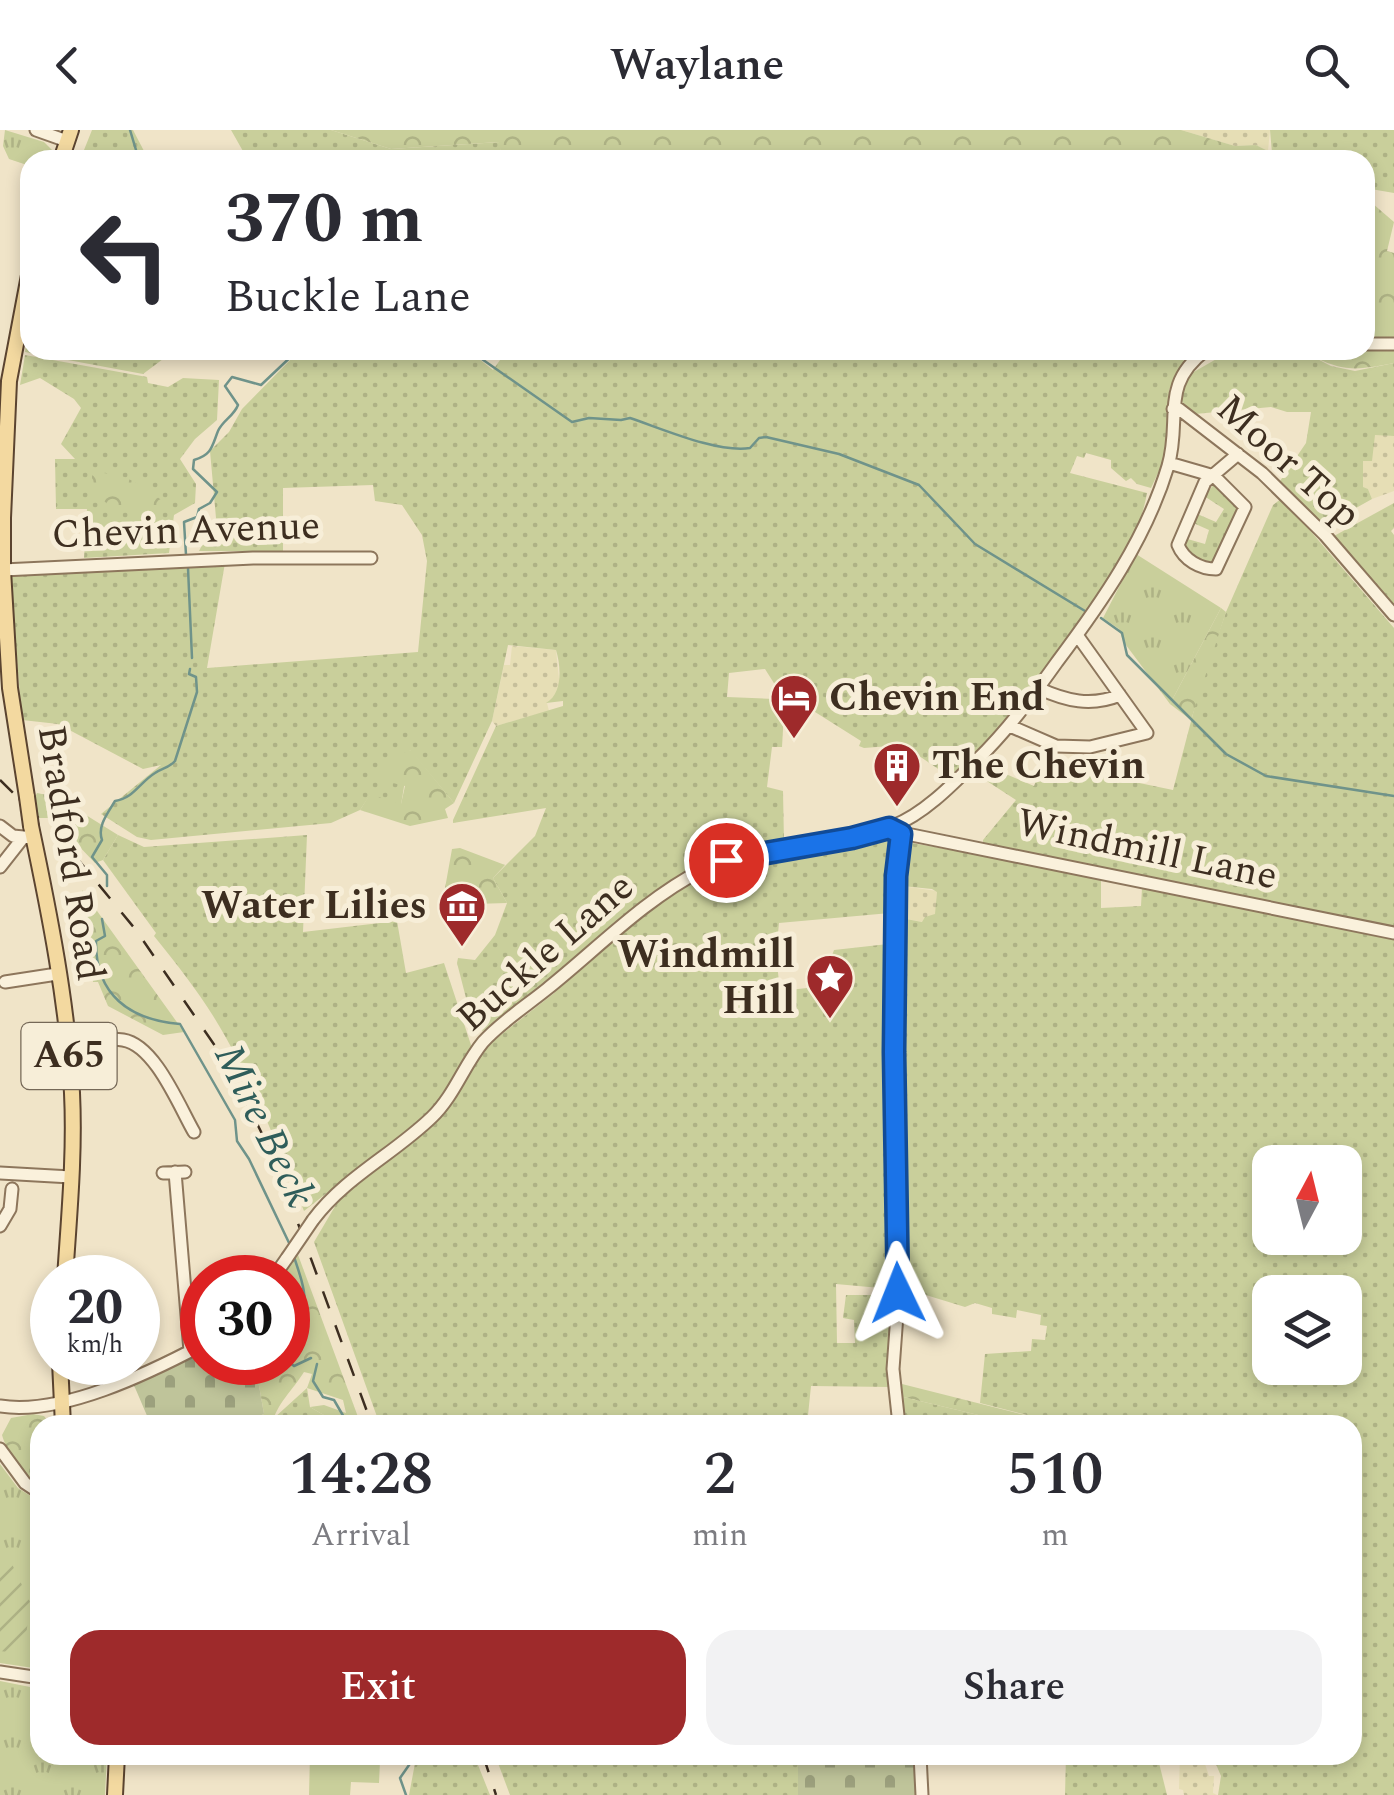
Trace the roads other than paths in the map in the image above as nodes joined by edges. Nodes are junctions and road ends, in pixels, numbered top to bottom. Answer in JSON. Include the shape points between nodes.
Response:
{"nodes":[{"id":1,"x":36,"y":130,"type":"edge"},
{"id":2,"x":69,"y":136,"type":"edge"},
{"id":3,"x":20,"y":321,"type":"edge"},
{"id":4,"x":1196,"y":360,"type":"edge"},
{"id":5,"x":3,"y":387,"type":"edge"},
{"id":6,"x":1173,"y":409,"type":"junction"},
{"id":7,"x":1238,"y":454,"type":"junction"},
{"id":8,"x":1169,"y":462,"type":"junction"},
{"id":9,"x":1214,"y":476,"type":"junction"},
{"id":10,"x":0,"y":478,"type":"edge"},
{"id":11,"x":4,"y":499,"type":"junction"},
{"id":12,"x":371,"y":558,"type":"dead end"},
{"id":13,"x":3,"y":570,"type":"junction"},
{"id":14,"x":1394,"y":615,"type":"edge"},
{"id":15,"x":1077,"y":635,"type":"junction"},
{"id":16,"x":1038,"y":688,"type":"junction"},
{"id":17,"x":1120,"y":695,"type":"junction"},
{"id":18,"x":1010,"y":726,"type":"junction"},
{"id":19,"x":0,"y":826,"type":"edge"},
{"id":20,"x":895,"y":831,"type":"junction"},
{"id":21,"x":29,"y":834,"type":"junction"},
{"id":22,"x":0,"y":867,"type":"edge"},
{"id":23,"x":1394,"y":933,"type":"edge"},
{"id":24,"x":57,"y":974,"type":"junction"},
{"id":25,"x":5,"y":982,"type":"dead end"},
{"id":26,"x":68,"y":1045,"type":"junction"},
{"id":27,"x":194,"y":1132,"type":"dead end"},
{"id":28,"x":174,"y":1172,"type":"dead end"},
{"id":29,"x":0,"y":1173,"type":"edge"},
{"id":30,"x":71,"y":1177,"type":"junction"},
{"id":31,"x":12,"y":1189,"type":"dead end"},
{"id":32,"x":0,"y":1226,"type":"edge"},
{"id":33,"x":66,"y":1255,"type":"edge"},
{"id":34,"x":181,"y":1255,"type":"edge"},
{"id":35,"x":289,"y":1255,"type":"edge"},
{"id":36,"x":180,"y":1355,"type":"edge"},
{"id":37,"x":61,"y":1385,"type":"edge"},
{"id":38,"x":61,"y":1404,"type":"junction"},
{"id":39,"x":0,"y":1406,"type":"edge"},
{"id":40,"x":62,"y":1415,"type":"edge"},
{"id":41,"x":899,"y":1415,"type":"edge"},
{"id":42,"x":0,"y":1449,"type":"edge"},
{"id":43,"x":30,"y":1486,"type":"edge"},
{"id":44,"x":0,"y":1672,"type":"edge"},
{"id":45,"x":30,"y":1676,"type":"edge"},
{"id":46,"x":117,"y":1765,"type":"edge"},
{"id":47,"x":920,"y":1765,"type":"edge"},
{"id":48,"x":116,"y":1795,"type":"edge"},
{"id":49,"x":922,"y":1795,"type":"edge"}],
"edges":[{"from":1,"to":2,"type":"street"},
{"from":3,"to":5,"type":"main road","name":"Bradford Road"},
{"from":4,"to":6,"type":"street","via":[[1182,374]]},
{"from":5,"to":11,"type":"main road","name":"Bradford Road","number":"A65"},
{"from":6,"to":7,"type":"street","name":"Moor Top"},
{"from":6,"to":8,"type":"street"},
{"from":7,"to":9,"type":"street"},
{"from":7,"to":14,"type":"street","name":"Moor Top","via":[[1326,535]]},
{"from":8,"to":9,"type":"street"},
{"from":8,"to":15,"type":"street","via":[[1128,556]]},
{"from":9,"to":9,"type":"street","via":[[1245,511],[1222,562],[1206,569],[1178,545],[1205,482]]},
{"from":10,"to":11,"type":"main road","name":"Bradford Road","number":"A65"},
{"from":11,"to":13,"type":"main road","name":"Bradford Road","number":"A65"},
{"from":12,"to":13,"type":"street","name":"Chevin Avenue"},
{"from":13,"to":21,"type":"main road","name":"Bradford Road","number":"A65","bridge":true},
{"from":15,"to":16,"type":"street"},
{"from":15,"to":17,"type":"street"},
{"from":16,"to":17,"type":"street","via":[[1085,703]]},
{"from":16,"to":18,"type":"street"},
{"from":17,"to":18,"type":"street","via":[[1147,734],[1090,747],[1056,746]]},
{"from":18,"to":20,"type":"street"},
{"from":19,"to":21,"type":"street"},
{"from":20,"to":23,"type":"street","name":"Windmill Lane"},
{"from":20,"to":35,"type":"street","name":"Buckle Lane","bridge":true,"via":[[726,860],[664,894],[491,1035],[437,1113],[330,1196]]},
{"from":20,"to":41,"type":"street"},
{"from":21,"to":22,"type":"street"},
{"from":21,"to":24,"type":"main road","name":"Bradford Road","number":"A65"},
{"from":24,"to":25,"type":"street"},
{"from":24,"to":26,"type":"main road","name":"Bradford Road","number":"A65"},
{"from":26,"to":27,"type":"street","via":[[134,1042],[150,1054]]},
{"from":26,"to":30,"type":"main road","name":"Bradford Road","number":"A65"},
{"from":28,"to":34,"type":"street"},
{"from":29,"to":30,"type":"street"},
{"from":30,"to":33,"type":"main road","name":"Bradford Road","number":"A65"},
{"from":31,"to":32,"type":"street"},
{"from":36,"to":38,"type":"street"},
{"from":37,"to":38,"type":"main road"},
{"from":38,"to":39,"type":"street"},
{"from":38,"to":40,"type":"main road"},
{"from":42,"to":43,"type":"street"},
{"from":44,"to":45,"type":"street"},
{"from":46,"to":48,"type":"main road"},
{"from":47,"to":49,"type":"street"}]}
